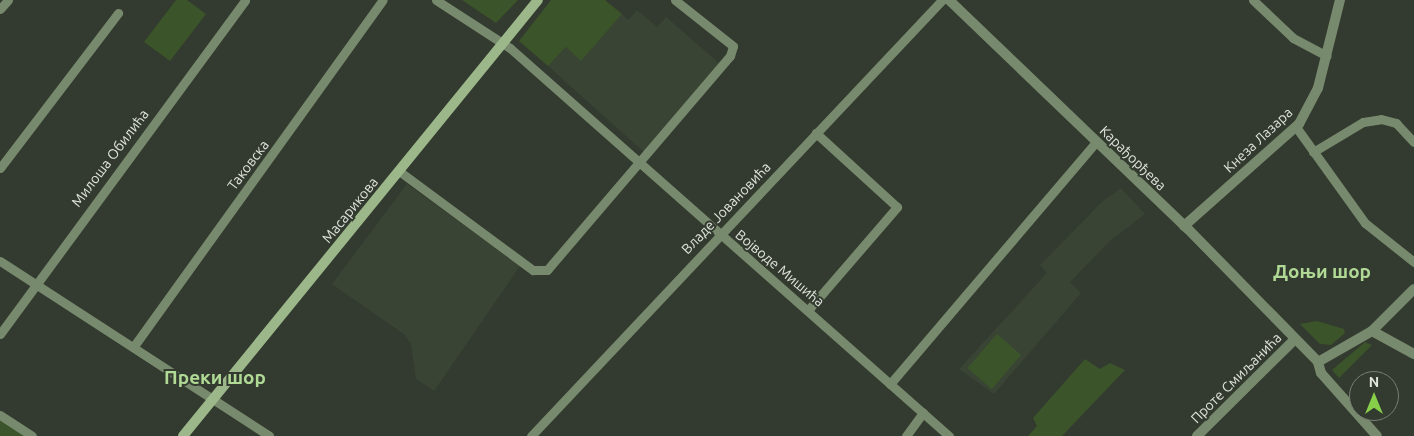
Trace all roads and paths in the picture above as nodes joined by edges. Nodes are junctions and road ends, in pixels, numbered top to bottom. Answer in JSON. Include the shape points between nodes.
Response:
{"nodes":[{"id":1,"x":8,"y":0,"type":"edge"},
{"id":2,"x":245,"y":0,"type":"edge"},
{"id":3,"x":383,"y":0,"type":"edge"},
{"id":4,"x":436,"y":0,"type":"edge"},
{"id":5,"x":538,"y":0,"type":"edge"},
{"id":6,"x":675,"y":0,"type":"edge"},
{"id":7,"x":942,"y":0,"type":"edge"},
{"id":8,"x":949,"y":0,"type":"edge"},
{"id":9,"x":1253,"y":0,"type":"edge"},
{"id":10,"x":1340,"y":0,"type":"edge"},
{"id":11,"x":0,"y":9,"type":"edge"},
{"id":12,"x":118,"y":13,"type":"dead end"},
{"id":13,"x":503,"y":43,"type":"junction"},
{"id":14,"x":1327,"y":56,"type":"junction"},
{"id":15,"x":1296,"y":127,"type":"junction"},
{"id":16,"x":816,"y":133,"type":"junction"},
{"id":17,"x":1096,"y":142,"type":"junction"},
{"id":18,"x":1414,"y":142,"type":"edge"},
{"id":19,"x":1313,"y":152,"type":"junction"},
{"id":20,"x":636,"y":164,"type":"junction"},
{"id":21,"x":0,"y":168,"type":"edge"},
{"id":22,"x":399,"y":172,"type":"junction"},
{"id":23,"x":1184,"y":226,"type":"junction"},
{"id":24,"x":718,"y":234,"type":"junction"},
{"id":25,"x":0,"y":260,"type":"edge"},
{"id":26,"x":1414,"y":262,"type":"edge"},
{"id":27,"x":34,"y":284,"type":"junction"},
{"id":28,"x":1414,"y":289,"type":"edge"},
{"id":29,"x":809,"y":309,"type":"junction"},
{"id":30,"x":1372,"y":331,"type":"junction"},
{"id":31,"x":0,"y":334,"type":"edge"},
{"id":32,"x":1294,"y":340,"type":"junction"},
{"id":33,"x":134,"y":346,"type":"junction"},
{"id":34,"x":1414,"y":354,"type":"edge"},
{"id":35,"x":1318,"y":362,"type":"junction"},
{"id":36,"x":890,"y":384,"type":"junction"},
{"id":37,"x":213,"y":397,"type":"junction"},
{"id":38,"x":923,"y":413,"type":"junction"},
{"id":39,"x":0,"y":415,"type":"edge"},
{"id":40,"x":32,"y":436,"type":"edge"},
{"id":41,"x":183,"y":436,"type":"edge"},
{"id":42,"x":269,"y":436,"type":"edge"},
{"id":43,"x":531,"y":436,"type":"edge"},
{"id":44,"x":906,"y":436,"type":"edge"},
{"id":45,"x":949,"y":436,"type":"edge"},
{"id":46,"x":1197,"y":436,"type":"edge"},
{"id":47,"x":1377,"y":436,"type":"edge"}],
"edges":[{"from":1,"to":11,"type":"street"},
{"from":2,"to":27,"type":"street","name":"Милоша Обилића"},
{"from":3,"to":33,"type":"street","name":"Таковска"},
{"from":4,"to":13,"type":"street","name":"Војводе Мишића"},
{"from":5,"to":13,"type":"main road","name":"Масарикова"},
{"from":6,"to":20,"type":"street","via":[[733,46],[730,56],[671,128]]},
{"from":7,"to":16,"type":"street","name":"Владе Јовановића"},
{"from":8,"to":17,"type":"street","name":"Карађорђева"},
{"from":9,"to":14,"type":"street","via":[[1294,38]]},
{"from":10,"to":14,"type":"street","name":"Кнеза Лазара"},
{"from":12,"to":21,"type":"street"},
{"from":13,"to":20,"type":"street","name":"Војводе Мишића"},
{"from":13,"to":22,"type":"main road","name":"Масарикова"},
{"from":14,"to":15,"type":"street","name":"Кнеза Лазара","via":[[1316,96]]},
{"from":15,"to":19,"type":"street"},
{"from":15,"to":23,"type":"street","name":"Кнеза Лазара"},
{"from":16,"to":24,"type":"street","name":"Владе Јовановића"},
{"from":16,"to":29,"type":"street","via":[[897,207]]},
{"from":17,"to":23,"type":"street","name":"Карађорђева"},
{"from":17,"to":36,"type":"street"},
{"from":18,"to":19,"type":"street","via":[[1396,123],[1382,119],[1363,122]]},
{"from":19,"to":26,"type":"street","via":[[1366,222]]},
{"from":20,"to":22,"type":"street","via":[[553,265],[540,271]]},
{"from":20,"to":24,"type":"street","name":"Војводе Мишића"},
{"from":22,"to":37,"type":"main road","name":"Масарикова"},
{"from":23,"to":32,"type":"street","name":"Карађорђева"},
{"from":24,"to":29,"type":"street","name":"Војводе Мишића"},
{"from":24,"to":43,"type":"street","name":"Владе Јовановића"},
{"from":25,"to":27,"type":"street"},
{"from":27,"to":31,"type":"street","name":"Милоша Обилића"},
{"from":27,"to":33,"type":"street"},
{"from":28,"to":30,"type":"street"},
{"from":29,"to":36,"type":"street","name":"Војводе Мишића"},
{"from":30,"to":34,"type":"street"},
{"from":30,"to":35,"type":"street"},
{"from":32,"to":35,"type":"street","name":"Карађорђева"},
{"from":32,"to":46,"type":"street","name":"Проте Смиљанића"},
{"from":33,"to":37,"type":"street"},
{"from":35,"to":47,"type":"street","name":"Карађорђева","via":[[1321,373]]},
{"from":36,"to":38,"type":"street","name":"Војводе Мишића"},
{"from":37,"to":41,"type":"main road","name":"Масарикова"},
{"from":37,"to":42,"type":"street"},
{"from":38,"to":44,"type":"street"},
{"from":38,"to":45,"type":"street","name":"Војводе Мишића"},
{"from":39,"to":40,"type":"street"}]}
